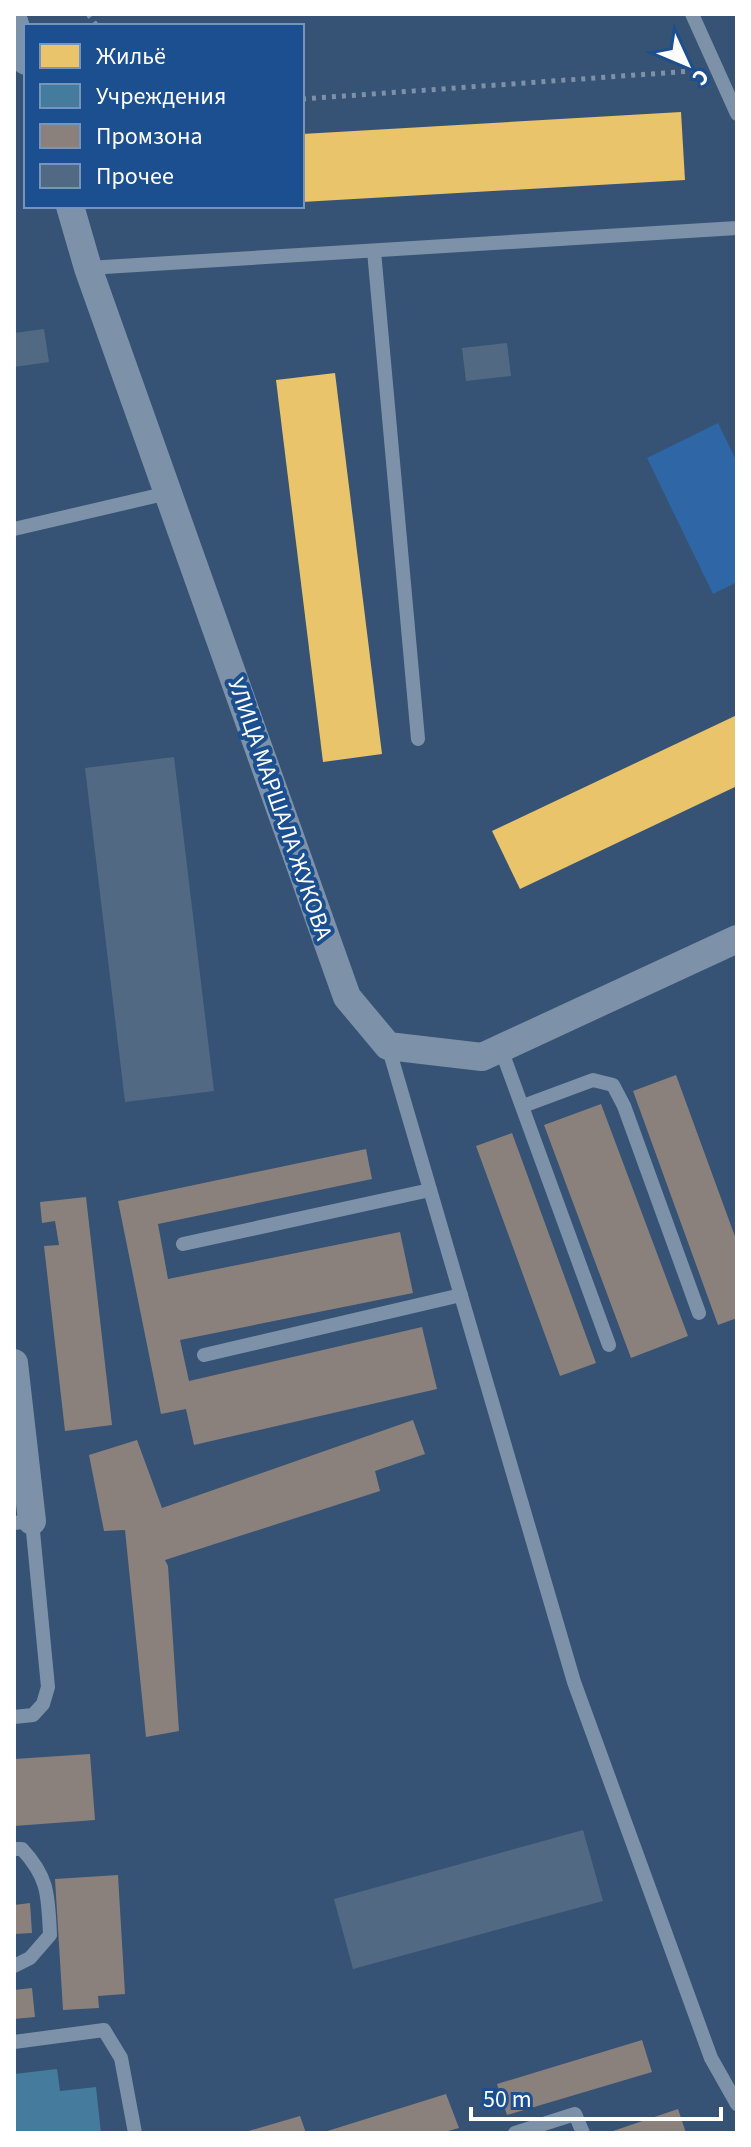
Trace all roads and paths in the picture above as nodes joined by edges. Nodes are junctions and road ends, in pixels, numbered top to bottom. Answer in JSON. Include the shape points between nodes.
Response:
{"nodes":[{"id":1,"x":692,"y":14,"type":"edge"},
{"id":2,"x":14,"y":21,"type":"edge"},
{"id":3,"x":24,"y":54,"type":"edge"},
{"id":4,"x":717,"y":69,"type":"junction"},
{"id":5,"x":304,"y":99,"type":"edge"},
{"id":6,"x":737,"y":114,"type":"edge"},
{"id":7,"x":71,"y":208,"type":"edge"},
{"id":8,"x":737,"y":228,"type":"edge"},
{"id":9,"x":374,"y":251,"type":"junction"},
{"id":10,"x":88,"y":268,"type":"junction"},
{"id":11,"x":168,"y":493,"type":"junction"},
{"id":12,"x":14,"y":529,"type":"edge"},
{"id":13,"x":418,"y":739,"type":"dead end"},
{"id":14,"x":737,"y":939,"type":"edge"},
{"id":15,"x":388,"y":1046,"type":"junction"},
{"id":16,"x":501,"y":1049,"type":"junction"},
{"id":17,"x":523,"y":1106,"type":"junction"},
{"id":18,"x":430,"y":1190,"type":"junction"},
{"id":19,"x":183,"y":1244,"type":"dead end"},
{"id":20,"x":461,"y":1295,"type":"junction"},
{"id":21,"x":699,"y":1313,"type":"dead end"},
{"id":22,"x":609,"y":1345,"type":"dead end"},
{"id":23,"x":204,"y":1355,"type":"dead end"},
{"id":24,"x":14,"y":1363,"type":"edge"},
{"id":25,"x":23,"y":1522,"type":"edge"},
{"id":26,"x":14,"y":1717,"type":"edge"},
{"id":27,"x":14,"y":1849,"type":"edge"},
{"id":28,"x":14,"y":1966,"type":"edge"},
{"id":29,"x":14,"y":2042,"type":"edge"},
{"id":30,"x":737,"y":2104,"type":"edge"},
{"id":31,"x":135,"y":2133,"type":"edge"},
{"id":32,"x":515,"y":2133,"type":"edge"},
{"id":33,"x":583,"y":2133,"type":"edge"}],
"edges":[{"from":1,"to":4,"type":"lane"},
{"from":2,"to":3,"type":"street"},
{"from":4,"to":5,"type":"path"},
{"from":4,"to":6,"type":"lane"},
{"from":7,"to":10,"type":"street","name":"УЛИЦА МАРШАЛА ЖУКОВА"},
{"from":8,"to":9,"type":"lane"},
{"from":9,"to":10,"type":"lane"},
{"from":9,"to":13,"type":"lane"},
{"from":10,"to":11,"type":"street","name":"УЛИЦА МАРШАЛА ЖУКОВА"},
{"from":11,"to":12,"type":"lane"},
{"from":11,"to":15,"type":"street","name":"УЛИЦА МАРШАЛА ЖУКОВА","via":[[347,997]]},
{"from":14,"to":16,"type":"street"},
{"from":15,"to":16,"type":"street","via":[[482,1057]]},
{"from":15,"to":18,"type":"lane"},
{"from":16,"to":17,"type":"lane"},
{"from":17,"to":21,"type":"lane","via":[[593,1080],[613,1085]]},
{"from":17,"to":22,"type":"lane"},
{"from":18,"to":19,"type":"lane"},
{"from":18,"to":20,"type":"lane"},
{"from":20,"to":23,"type":"lane"},
{"from":20,"to":30,"type":"lane","via":[[574,1682],[711,2058]]},
{"from":24,"to":25,"type":"street"},
{"from":25,"to":26,"type":"lane","via":[[48,1687],[33,1715]]},
{"from":27,"to":28,"type":"lane","via":[[22,1849],[39,1867],[50,1935],[30,1958]]},
{"from":29,"to":31,"type":"lane","via":[[104,2030],[121,2058]]},
{"from":32,"to":33,"type":"lane","via":[[575,2114]]}]}
